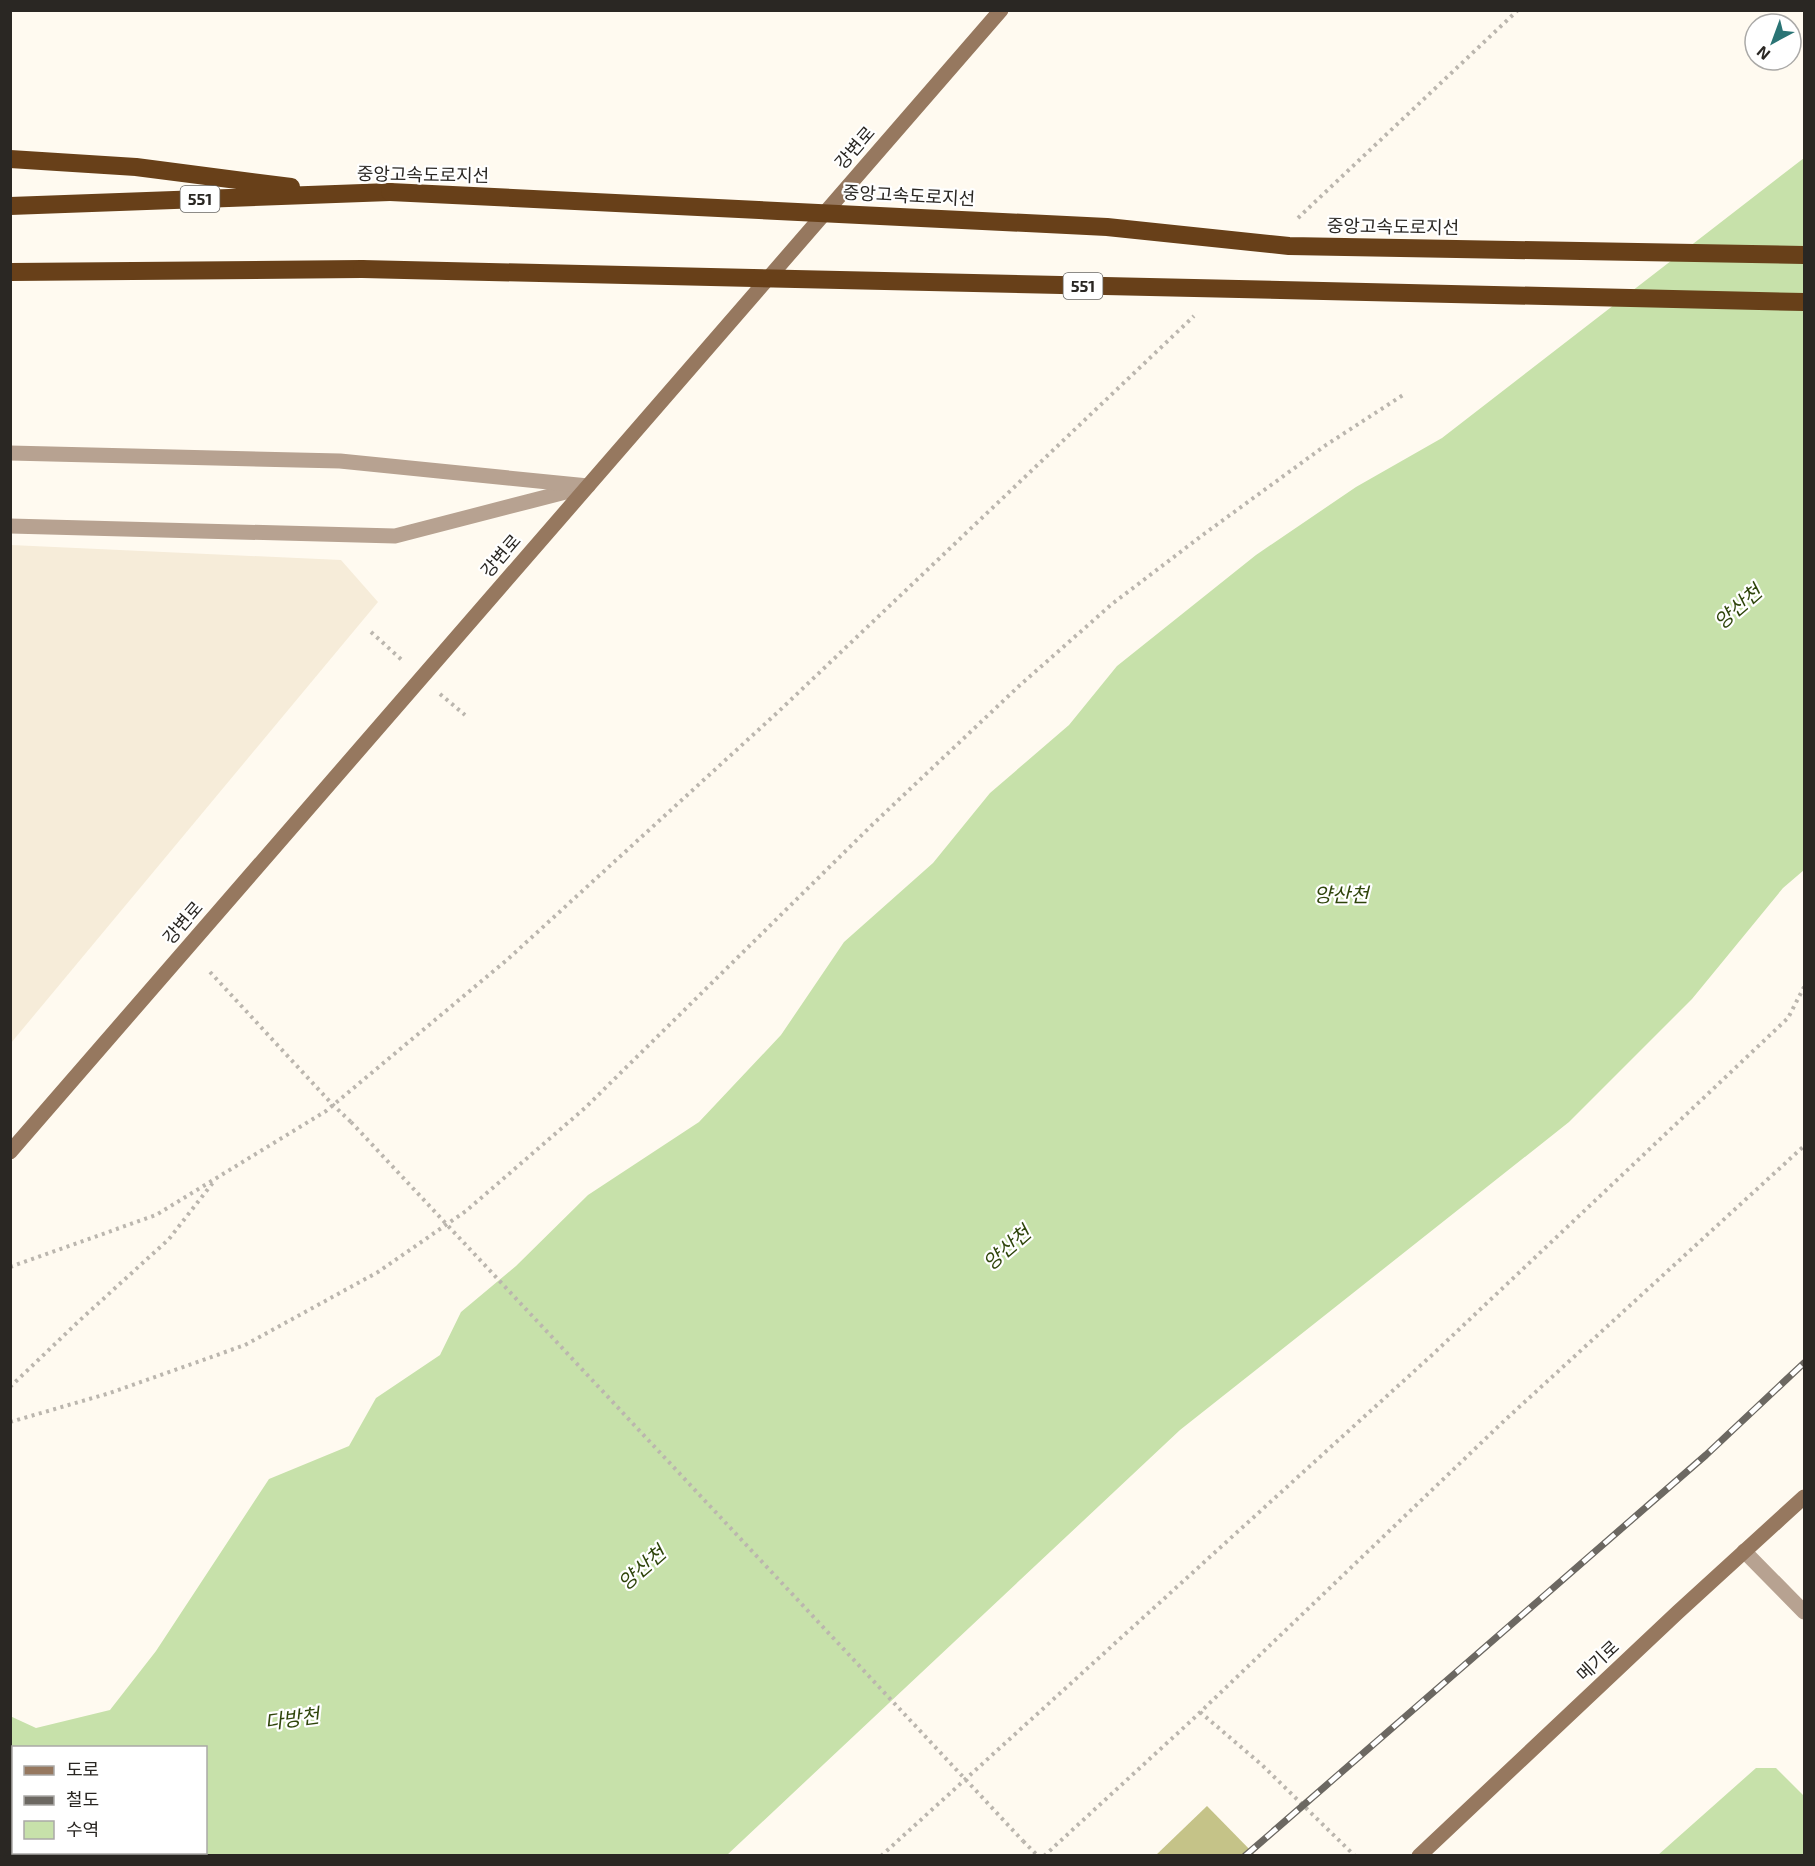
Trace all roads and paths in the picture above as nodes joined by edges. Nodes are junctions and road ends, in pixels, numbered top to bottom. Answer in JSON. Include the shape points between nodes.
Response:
{"nodes":[{"id":1,"x":1001,"y":10,"type":"edge"},
{"id":2,"x":1518,"y":10,"type":"edge"},
{"id":3,"x":10,"y":159,"type":"edge"},
{"id":4,"x":343,"y":194,"type":"junction"},
{"id":5,"x":10,"y":206,"type":"edge"},
{"id":6,"x":1291,"y":224,"type":"dead end"},
{"id":7,"x":1804,"y":255,"type":"edge"},
{"id":8,"x":10,"y":272,"type":"edge"},
{"id":9,"x":1804,"y":302,"type":"edge"},
{"id":10,"x":1195,"y":315,"type":"dead end"},
{"id":11,"x":1403,"y":395,"type":"dead end"},
{"id":12,"x":10,"y":453,"type":"edge"},
{"id":13,"x":588,"y":486,"type":"junction"},
{"id":14,"x":10,"y":526,"type":"edge"},
{"id":15,"x":210,"y":972,"type":"dead end"},
{"id":16,"x":1804,"y":987,"type":"edge"},
{"id":17,"x":333,"y":1106,"type":"junction"},
{"id":18,"x":1804,"y":1146,"type":"edge"},
{"id":19,"x":10,"y":1152,"type":"edge"},
{"id":20,"x":218,"y":1177,"type":"junction"},
{"id":21,"x":10,"y":1267,"type":"edge"},
{"id":22,"x":10,"y":1387,"type":"edge"},
{"id":23,"x":10,"y":1422,"type":"edge"},
{"id":24,"x":1804,"y":1497,"type":"edge"},
{"id":25,"x":1744,"y":1551,"type":"junction"},
{"id":26,"x":1804,"y":1612,"type":"edge"},
{"id":27,"x":1200,"y":1712,"type":"junction"},
{"id":28,"x":881,"y":1856,"type":"edge"},
{"id":29,"x":1038,"y":1856,"type":"edge"},
{"id":30,"x":1044,"y":1856,"type":"edge"},
{"id":31,"x":1355,"y":1856,"type":"edge"},
{"id":32,"x":1419,"y":1856,"type":"edge"}],
"edges":[{"from":1,"to":13,"type":"street","name":"강변로"},
{"from":2,"to":6,"type":"path"},
{"from":3,"to":4,"type":"highway","via":[[136,167]]},
{"from":4,"to":5,"type":"highway","name":"중앙고속도로지선","number":"551"},
{"from":4,"to":7,"type":"highway","name":"중앙고속도로지선","number":"551","bridge":true,"via":[[390,192],[1107,227],[1289,246]]},
{"from":8,"to":9,"type":"highway","number":"551","bridge":true,"via":[[362,269]]},
{"from":10,"to":17,"type":"path","via":[[778,712],[508,959]]},
{"from":11,"to":23,"type":"path","via":[[1326,445],[1112,604],[872,825],[585,1108],[466,1211],[378,1272],[245,1345],[110,1393]]},
{"from":12,"to":13,"type":"street","via":[[340,461]]},
{"from":13,"to":14,"type":"street","via":[[395,536]]},
{"from":13,"to":19,"type":"street","name":"강변로"},
{"from":15,"to":17,"type":"path"},
{"from":16,"to":28,"type":"path","via":[[1788,1018],[1432,1355]]},
{"from":17,"to":20,"type":"path"},
{"from":17,"to":29,"type":"path","bridge":true},
{"from":18,"to":27,"type":"path","via":[[1504,1420]]},
{"from":20,"to":21,"type":"path","via":[[156,1215]]},
{"from":20,"to":22,"type":"path","via":[[169,1239]]},
{"from":24,"to":25,"type":"street","name":"메기로"},
{"from":25,"to":26,"type":"street"},
{"from":25,"to":32,"type":"street","name":"메기로"},
{"from":27,"to":30,"type":"path"},
{"from":27,"to":31,"type":"path","via":[[1262,1765]]}]}
